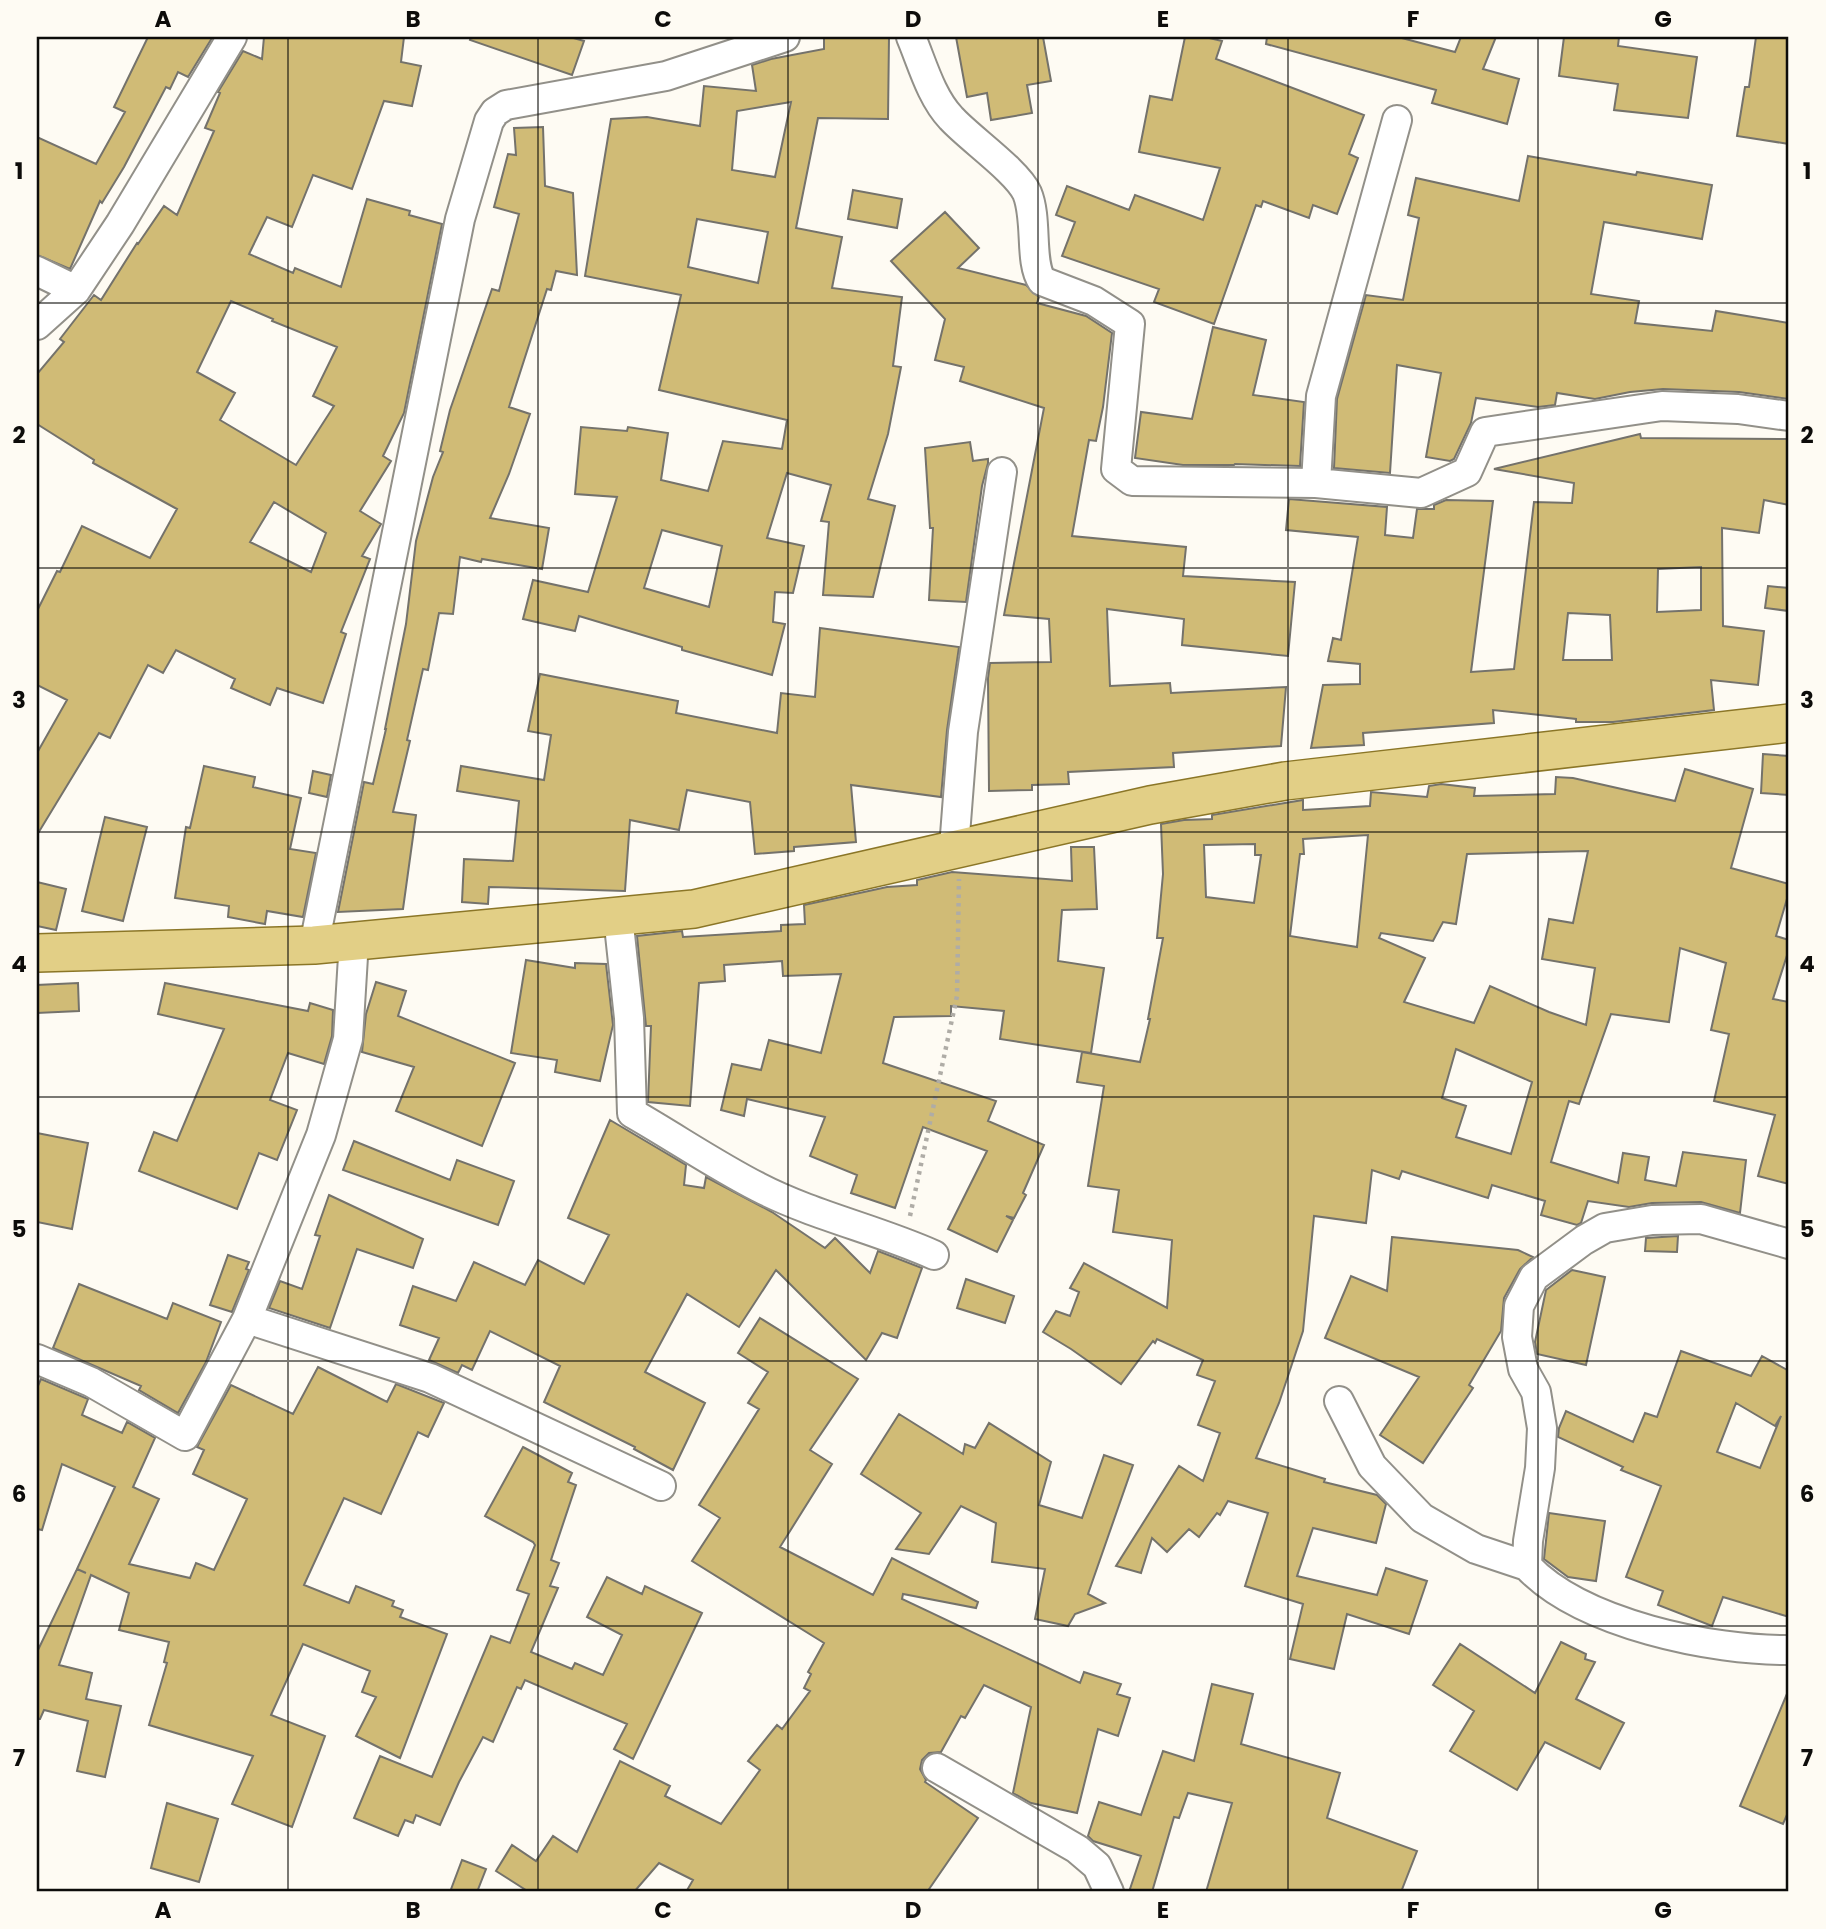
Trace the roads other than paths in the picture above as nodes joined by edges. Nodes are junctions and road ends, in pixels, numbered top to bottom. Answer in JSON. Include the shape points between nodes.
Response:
{"nodes":[{"id":1,"x":232,"y":37,"type":"edge"},
{"id":2,"x":786,"y":37,"type":"edge"},
{"id":3,"x":911,"y":37,"type":"edge"},
{"id":4,"x":1397,"y":120,"type":"dead end"},
{"id":5,"x":37,"y":271,"type":"edge"},
{"id":6,"x":76,"y":290,"type":"junction"},
{"id":7,"x":37,"y":325,"type":"edge"},
{"id":8,"x":1789,"y":416,"type":"edge"},
{"id":9,"x":1002,"y":472,"type":"dead end"},
{"id":10,"x":1316,"y":483,"type":"junction"},
{"id":11,"x":1789,"y":723,"type":"edge"},
{"id":12,"x":956,"y":848,"type":"junction"},
{"id":13,"x":618,"y":916,"type":"junction"},
{"id":14,"x":354,"y":940,"type":"junction"},
{"id":15,"x":314,"y":945,"type":"junction"},
{"id":16,"x":37,"y":953,"type":"edge"},
{"id":17,"x":1789,"y":1244,"type":"edge"},
{"id":18,"x":934,"y":1255,"type":"dead end"},
{"id":19,"x":247,"y":1319,"type":"junction"},
{"id":20,"x":37,"y":1359,"type":"edge"},
{"id":21,"x":1339,"y":1401,"type":"dead end"},
{"id":22,"x":661,"y":1486,"type":"dead end"},
{"id":23,"x":1527,"y":1566,"type":"junction"},
{"id":24,"x":1789,"y":1650,"type":"edge"},
{"id":25,"x":937,"y":1768,"type":"dead end"},
{"id":26,"x":1109,"y":1892,"type":"edge"}],
"edges":[{"from":1,"to":6,"type":"street"},
{"from":2,"to":15,"type":"street","via":[[666,76],[506,105],[489,121],[460,219]]},
{"from":3,"to":10,"type":"street","via":[[942,108],[1027,192],[1035,266],[1042,281],[1094,301],[1130,324],[1116,469],[1132,481]]},
{"from":4,"to":10,"type":"street","via":[[1321,396]]},
{"from":5,"to":6,"type":"street"},
{"from":6,"to":7,"type":"street"},
{"from":8,"to":10,"type":"street","via":[[1662,407],[1499,430],[1485,432],[1467,472],[1422,493]]},
{"from":9,"to":12,"type":"street","via":[[963,732]]},
{"from":11,"to":12,"type":"main road","via":[[1285,781]]},
{"from":12,"to":13,"type":"main road","via":[[694,909]]},
{"from":13,"to":14,"type":"main road"},
{"from":13,"to":18,"type":"street","via":[[629,1018],[632,1113],[758,1187],[831,1219]]},
{"from":14,"to":15,"type":"main road"},
{"from":14,"to":19,"type":"street","via":[[345,1051],[321,1135]]},
{"from":15,"to":16,"type":"main road"},
{"from":17,"to":23,"type":"street","via":[[1701,1219],[1652,1220],[1605,1228],[1534,1277],[1519,1306],[1517,1337],[1523,1369],[1536,1392],[1542,1429]]},
{"from":19,"to":20,"type":"street","via":[[185,1436],[91,1382]]},
{"from":19,"to":22,"type":"street","via":[[430,1378]]},
{"from":21,"to":23,"type":"street","via":[[1372,1466],[1422,1518],[1476,1549]]},
{"from":23,"to":24,"type":"street","via":[[1542,1582],[1596,1611],[1667,1635],[1742,1648]]},
{"from":25,"to":26,"type":"street","via":[[1077,1849],[1097,1866]]}]}
